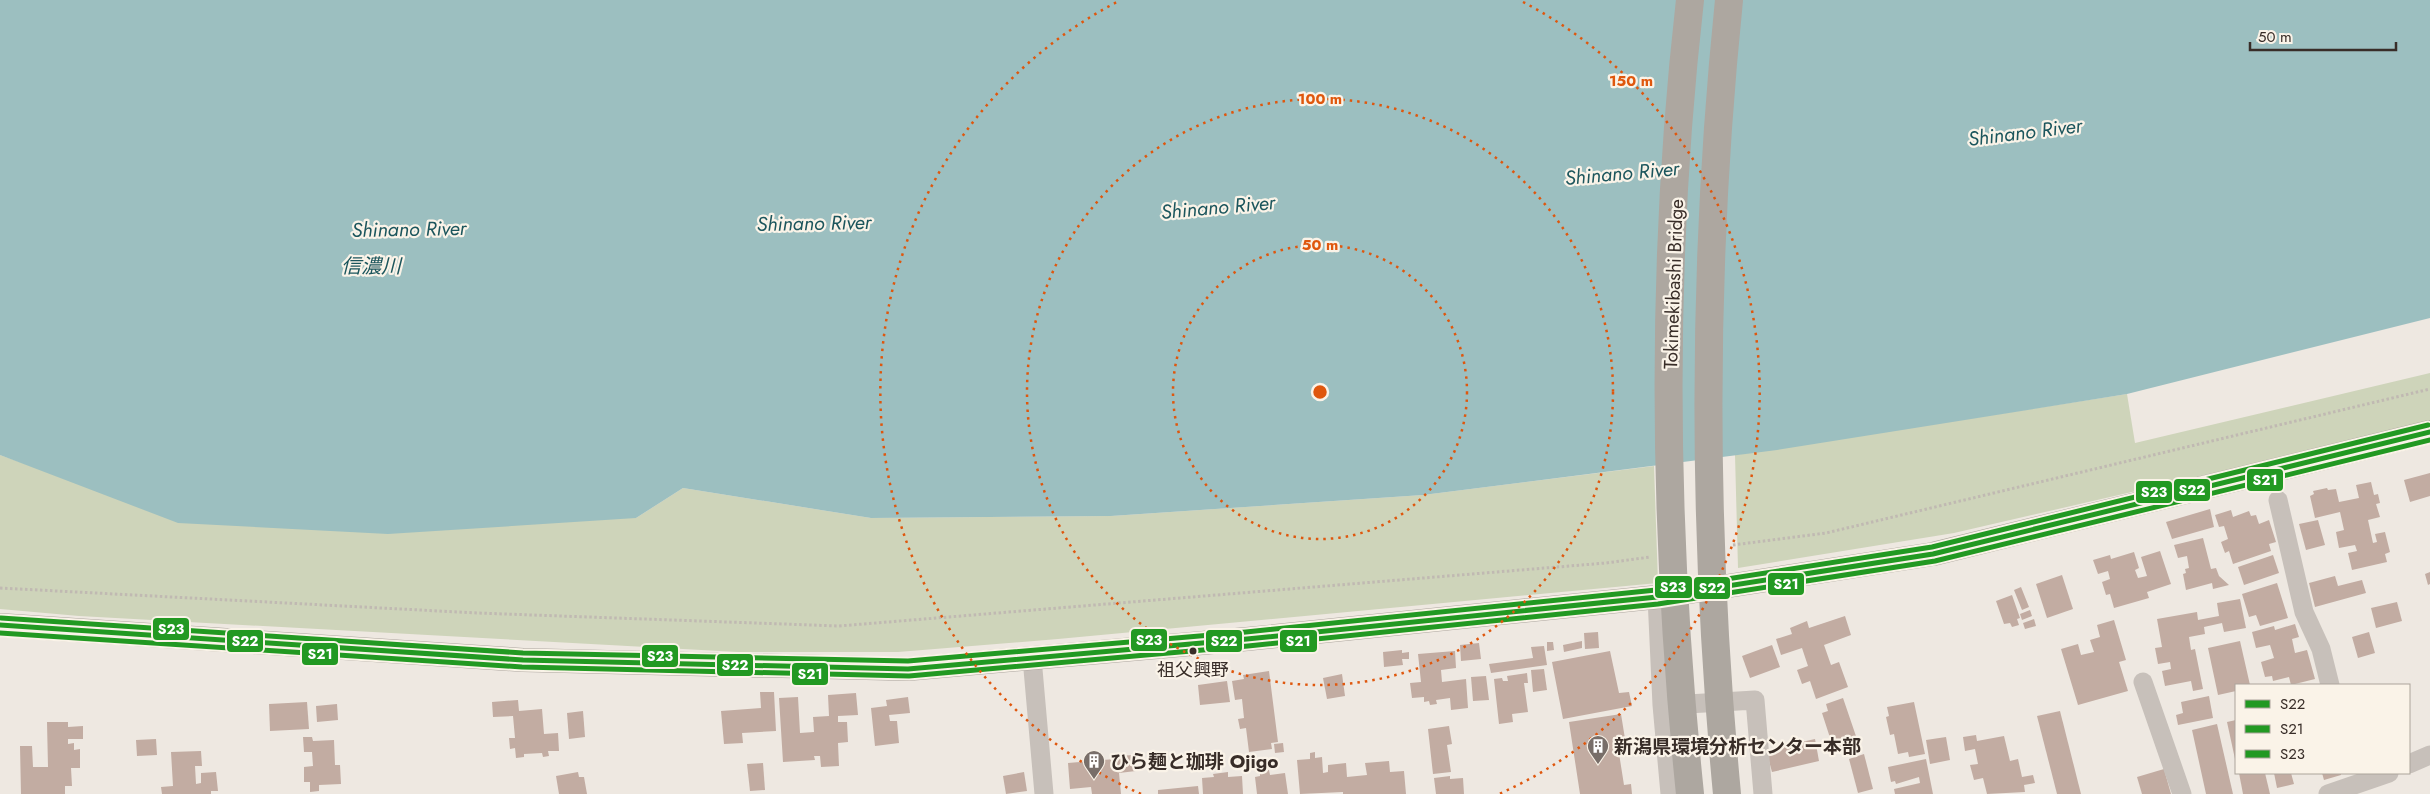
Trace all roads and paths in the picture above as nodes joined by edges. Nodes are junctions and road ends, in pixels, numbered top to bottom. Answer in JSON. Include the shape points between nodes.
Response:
{"nodes":[{"id":1,"x":1690,"y":0,"type":"edge"},
{"id":2,"x":1730,"y":0,"type":"edge"},
{"id":3,"x":2430,"y":389,"type":"edge"},
{"id":4,"x":2430,"y":432,"type":"edge"},
{"id":5,"x":2278,"y":500,"type":"dead end"},
{"id":6,"x":1730,"y":546,"type":"dead end"},
{"id":7,"x":1654,"y":556,"type":"dead end"},
{"id":8,"x":0,"y":588,"type":"edge"},
{"id":9,"x":1657,"y":597,"type":"junction"},
{"id":10,"x":0,"y":625,"type":"edge"},
{"id":11,"x":1032,"y":658,"type":"junction"},
{"id":12,"x":2143,"y":682,"type":"dead end"},
{"id":13,"x":2330,"y":684,"type":"edge"},
{"id":14,"x":1662,"y":705,"type":"junction"},
{"id":15,"x":2430,"y":755,"type":"edge"},
{"id":16,"x":2410,"y":764,"type":"edge"},
{"id":17,"x":2384,"y":774,"type":"edge"},
{"id":18,"x":2354,"y":779,"type":"edge"},
{"id":19,"x":1044,"y":794,"type":"edge"},
{"id":20,"x":1670,"y":794,"type":"edge"},
{"id":21,"x":1690,"y":794,"type":"edge"},
{"id":22,"x":1727,"y":794,"type":"edge"},
{"id":23,"x":1763,"y":794,"type":"edge"},
{"id":24,"x":2182,"y":794,"type":"edge"},
{"id":25,"x":2328,"y":794,"type":"edge"}],
"edges":[{"from":1,"to":21,"type":"highway","bridge":true,"via":[[1677,157],[1669,431],[1673,568]]},
{"from":2,"to":22,"type":"highway","name":"Tokimekibashi Bridge","bridge":true,"via":[[1712,245],[1708,426],[1711,576]]},
{"from":3,"to":6,"type":"path","via":[[1826,533]]},
{"from":4,"to":9,"type":"main road","via":[[1933,554]]},
{"from":5,"to":13,"type":"street","via":[[2304,612],[2321,649]]},
{"from":7,"to":8,"type":"path","via":[[1606,563],[839,626],[477,613]]},
{"from":9,"to":11,"type":"main road"},
{"from":9,"to":14,"type":"street"},
{"from":10,"to":11,"type":"main road","via":[[523,660],[908,669]]},
{"from":11,"to":19,"type":"street"},
{"from":12,"to":24,"type":"street"},
{"from":14,"to":20,"type":"street"},
{"from":14,"to":23,"type":"street","via":[[1755,700]]},
{"from":15,"to":16,"type":"street"},
{"from":17,"to":18,"type":"street"},
{"from":18,"to":25,"type":"street"}]}
